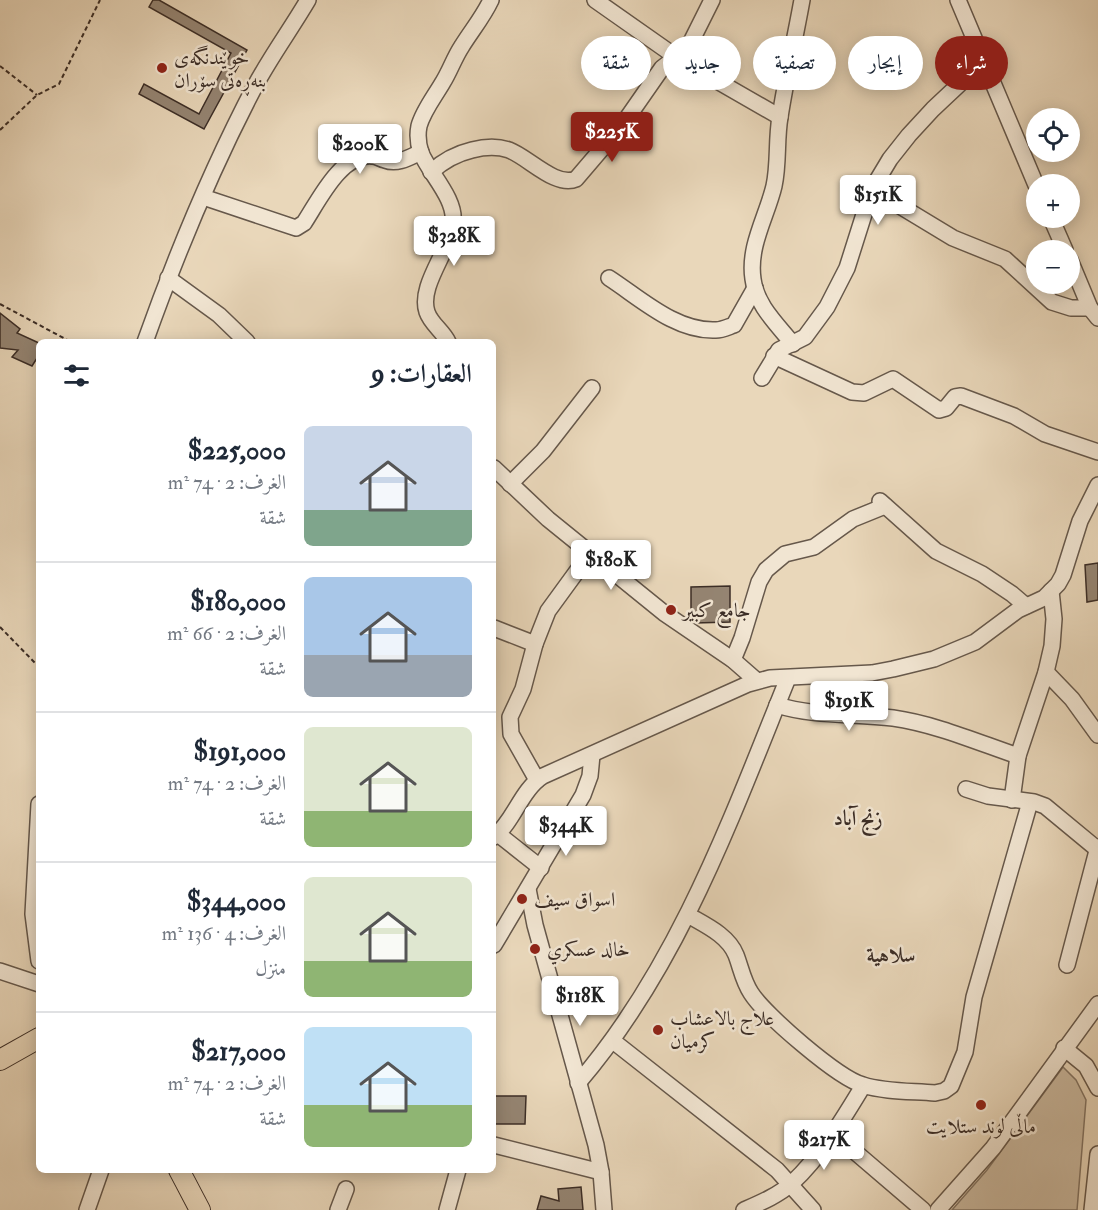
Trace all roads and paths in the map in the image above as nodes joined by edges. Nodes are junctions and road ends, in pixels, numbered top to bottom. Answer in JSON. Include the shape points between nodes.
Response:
{"nodes":[{"id":1,"x":100,"y":0,"type":"edge"},
{"id":2,"x":308,"y":0,"type":"edge"},
{"id":3,"x":491,"y":0,"type":"edge"},
{"id":4,"x":595,"y":0,"type":"edge"},
{"id":5,"x":711,"y":0,"type":"edge"},
{"id":6,"x":802,"y":0,"type":"edge"},
{"id":7,"x":958,"y":0,"type":"edge"},
{"id":8,"x":694,"y":36,"type":"edge"},
{"id":9,"x":973,"y":36,"type":"edge"},
{"id":10,"x":663,"y":48,"type":"edge"},
{"id":11,"x":0,"y":66,"type":"edge"},
{"id":12,"x":663,"y":67,"type":"edge"},
{"id":13,"x":733,"y":90,"type":"edge"},
{"id":14,"x":953,"y":90,"type":"edge"},
{"id":15,"x":995,"y":90,"type":"edge"},
{"id":16,"x":37,"y":95,"type":"junction"},
{"id":17,"x":780,"y":117,"type":"junction"},
{"id":18,"x":0,"y":130,"type":"edge"},
{"id":19,"x":421,"y":152,"type":"junction"},
{"id":20,"x":431,"y":172,"type":"junction"},
{"id":21,"x":1031,"y":174,"type":"edge"},
{"id":22,"x":872,"y":189,"type":"junction"},
{"id":23,"x":203,"y":197,"type":"junction"},
{"id":24,"x":168,"y":278,"type":"junction"},
{"id":25,"x":609,"y":278,"type":"dead end"},
{"id":26,"x":1080,"y":282,"type":"edge"},
{"id":27,"x":755,"y":288,"type":"junction"},
{"id":28,"x":0,"y":304,"type":"edge"},
{"id":29,"x":1094,"y":313,"type":"edge"},
{"id":30,"x":65,"y":339,"type":"edge"},
{"id":31,"x":146,"y":339,"type":"edge"},
{"id":32,"x":244,"y":339,"type":"edge"},
{"id":33,"x":446,"y":339,"type":"edge"},
{"id":34,"x":793,"y":344,"type":"junction"},
{"id":35,"x":774,"y":356,"type":"junction"},
{"id":36,"x":762,"y":378,"type":"dead end"},
{"id":37,"x":592,"y":388,"type":"dead end"},
{"id":38,"x":1098,"y":452,"type":"edge"},
{"id":39,"x":496,"y":470,"type":"edge"},
{"id":40,"x":510,"y":484,"type":"junction"},
{"id":41,"x":1098,"y":485,"type":"edge"},
{"id":42,"x":591,"y":552,"type":"junction"},
{"id":43,"x":1052,"y":591,"type":"junction"},
{"id":44,"x":1026,"y":606,"type":"junction"},
{"id":45,"x":0,"y":627,"type":"edge"},
{"id":46,"x":496,"y":629,"type":"edge"},
{"id":47,"x":535,"y":644,"type":"junction"},
{"id":48,"x":733,"y":660,"type":"junction"},
{"id":49,"x":36,"y":664,"type":"edge"},
{"id":50,"x":1046,"y":672,"type":"junction"},
{"id":51,"x":788,"y":678,"type":"junction"},
{"id":52,"x":757,"y":681,"type":"junction"},
{"id":53,"x":777,"y":705,"type":"junction"},
{"id":54,"x":1098,"y":735,"type":"edge"},
{"id":55,"x":592,"y":755,"type":"junction"},
{"id":56,"x":1018,"y":756,"type":"junction"},
{"id":57,"x":537,"y":780,"type":"junction"},
{"id":58,"x":966,"y":789,"type":"dead end"},
{"id":59,"x":1012,"y":800,"type":"junction"},
{"id":60,"x":1030,"y":802,"type":"junction"},
{"id":61,"x":496,"y":836,"type":"edge"},
{"id":62,"x":1098,"y":848,"type":"edge"},
{"id":63,"x":36,"y":859,"type":"edge"},
{"id":64,"x":540,"y":868,"type":"junction"},
{"id":65,"x":528,"y":889,"type":"junction"},
{"id":66,"x":688,"y":915,"type":"junction"},
{"id":67,"x":36,"y":938,"type":"edge"},
{"id":68,"x":496,"y":942,"type":"edge"},
{"id":69,"x":1067,"y":965,"type":"dead end"},
{"id":70,"x":0,"y":971,"type":"edge"},
{"id":71,"x":36,"y":983,"type":"edge"},
{"id":72,"x":1098,"y":1004,"type":"edge"},
{"id":73,"x":36,"y":1040,"type":"edge"},
{"id":74,"x":613,"y":1041,"type":"junction"},
{"id":75,"x":1064,"y":1048,"type":"junction"},
{"id":76,"x":0,"y":1060,"type":"edge"},
{"id":77,"x":578,"y":1083,"type":"junction"},
{"id":78,"x":863,"y":1086,"type":"junction"},
{"id":79,"x":1098,"y":1088,"type":"edge"},
{"id":80,"x":833,"y":1133,"type":"junction"},
{"id":81,"x":496,"y":1146,"type":"edge"},
{"id":82,"x":1098,"y":1154,"type":"edge"},
{"id":83,"x":601,"y":1172,"type":"junction"},
{"id":84,"x":100,"y":1173,"type":"edge"},
{"id":85,"x":181,"y":1173,"type":"edge"},
{"id":86,"x":457,"y":1173,"type":"edge"},
{"id":87,"x":791,"y":1184,"type":"junction"},
{"id":88,"x":346,"y":1189,"type":"dead end"},
{"id":89,"x":450,"y":1209,"type":"edge"},
{"id":90,"x":87,"y":1210,"type":"edge"},
{"id":91,"x":200,"y":1210,"type":"edge"},
{"id":92,"x":338,"y":1210,"type":"edge"},
{"id":93,"x":604,"y":1210,"type":"edge"},
{"id":94,"x":744,"y":1210,"type":"edge"},
{"id":95,"x":813,"y":1210,"type":"edge"},
{"id":96,"x":923,"y":1210,"type":"edge"},
{"id":97,"x":938,"y":1210,"type":"edge"},
{"id":98,"x":1092,"y":1210,"type":"edge"}],
"edges":[{"from":1,"to":16,"type":"path","via":[[59,84]]},
{"from":2,"to":23,"type":"street","via":[[256,84]]},
{"from":3,"to":19,"type":"street","via":[[419,125],[417,139]]},
{"from":4,"to":10,"type":"street"},
{"from":5,"to":8,"type":"street"},
{"from":6,"to":17,"type":"street"},
{"from":7,"to":9,"type":"street"},
{"from":11,"to":16,"type":"path"},
{"from":12,"to":20,"type":"street","via":[[623,124],[572,181],[560,181],[519,155],[493,147],[453,156]]},
{"from":13,"to":17,"type":"street"},
{"from":14,"to":22,"type":"street","via":[[909,135]]},
{"from":15,"to":21,"type":"street"},
{"from":16,"to":18,"type":"path"},
{"from":17,"to":27,"type":"street","via":[[775,180],[752,261]]},
{"from":19,"to":20,"type":"street"},
{"from":19,"to":23,"type":"street","via":[[397,162],[372,156],[354,159],[334,177],[304,223],[296,228]]},
{"from":20,"to":33,"type":"street","via":[[452,207],[453,222],[427,292],[426,305],[430,318]]},
{"from":22,"to":29,"type":"street","via":[[953,238],[1005,259],[1052,302]]},
{"from":22,"to":34,"type":"street","via":[[855,248],[838,288],[810,331]]},
{"from":23,"to":24,"type":"street"},
{"from":24,"to":31,"type":"street"},
{"from":24,"to":32,"type":"street","via":[[219,315]]},
{"from":25,"to":27,"type":"street","via":[[670,318],[717,330],[734,325]]},
{"from":26,"to":29,"type":"street"},
{"from":27,"to":34,"type":"street","via":[[762,305]]},
{"from":28,"to":30,"type":"path"},
{"from":34,"to":35,"type":"street"},
{"from":35,"to":36,"type":"street"},
{"from":35,"to":38,"type":"street","via":[[852,392],[864,393],[893,379],[942,411],[961,396],[1014,416],[1045,434]]},
{"from":37,"to":40,"type":"street","via":[[543,451]]},
{"from":39,"to":40,"type":"street"},
{"from":40,"to":42,"type":"street"},
{"from":41,"to":43,"type":"street","via":[[1075,535],[1063,575]]},
{"from":42,"to":47,"type":"street","via":[[554,600]]},
{"from":42,"to":48,"type":"street","via":[[664,613]]},
{"from":43,"to":44,"type":"street"},
{"from":43,"to":50,"type":"street","via":[[1054,632]]},
{"from":44,"to":48,"type":"street","via":[[990,578],[936,551],[883,503],[814,547],[785,554],[766,570]]},
{"from":44,"to":51,"type":"street","via":[[975,642],[934,659],[872,673]]},
{"from":45,"to":49,"type":"path"},
{"from":46,"to":47,"type":"street"},
{"from":47,"to":57,"type":"street","via":[[528,675],[509,723],[513,739]]},
{"from":48,"to":52,"type":"street"},
{"from":50,"to":54,"type":"street"},
{"from":50,"to":56,"type":"street"},
{"from":51,"to":52,"type":"street"},
{"from":51,"to":53,"type":"street"},
{"from":52,"to":55,"type":"street"},
{"from":53,"to":56,"type":"street","via":[[808,713],[913,722]]},
{"from":53,"to":66,"type":"street"},
{"from":55,"to":57,"type":"street"},
{"from":55,"to":64,"type":"street","via":[[587,786]]},
{"from":56,"to":59,"type":"street"},
{"from":57,"to":61,"type":"street"},
{"from":58,"to":59,"type":"street"},
{"from":59,"to":60,"type":"street"},
{"from":60,"to":62,"type":"street","via":[[1051,810]]},
{"from":60,"to":78,"type":"street","via":[[974,997],[968,1043],[954,1082],[935,1093]]},
{"from":61,"to":64,"type":"street"},
{"from":62,"to":69,"type":"street"},
{"from":63,"to":67,"type":"street"},
{"from":64,"to":65,"type":"street"},
{"from":65,"to":68,"type":"street"},
{"from":65,"to":77,"type":"street"},
{"from":66,"to":74,"type":"street"},
{"from":66,"to":78,"type":"street","via":[[717,932],[731,946],[751,993],[773,1018]]},
{"from":70,"to":71,"type":"street"},
{"from":72,"to":75,"type":"street"},
{"from":73,"to":76,"type":"main road"},
{"from":74,"to":77,"type":"street"},
{"from":74,"to":87,"type":"street"},
{"from":75,"to":79,"type":"street","via":[[1086,1065]]},
{"from":75,"to":97,"type":"street","via":[[993,1148]]},
{"from":77,"to":83,"type":"street"},
{"from":78,"to":80,"type":"street"},
{"from":80,"to":87,"type":"street"},
{"from":80,"to":96,"type":"street"},
{"from":81,"to":83,"type":"street"},
{"from":82,"to":98,"type":"street"},
{"from":83,"to":93,"type":"street"},
{"from":84,"to":90,"type":"street"},
{"from":85,"to":91,"type":"main road"},
{"from":86,"to":89,"type":"street"},
{"from":87,"to":94,"type":"street"},
{"from":87,"to":95,"type":"street"},
{"from":88,"to":92,"type":"street"}]}
